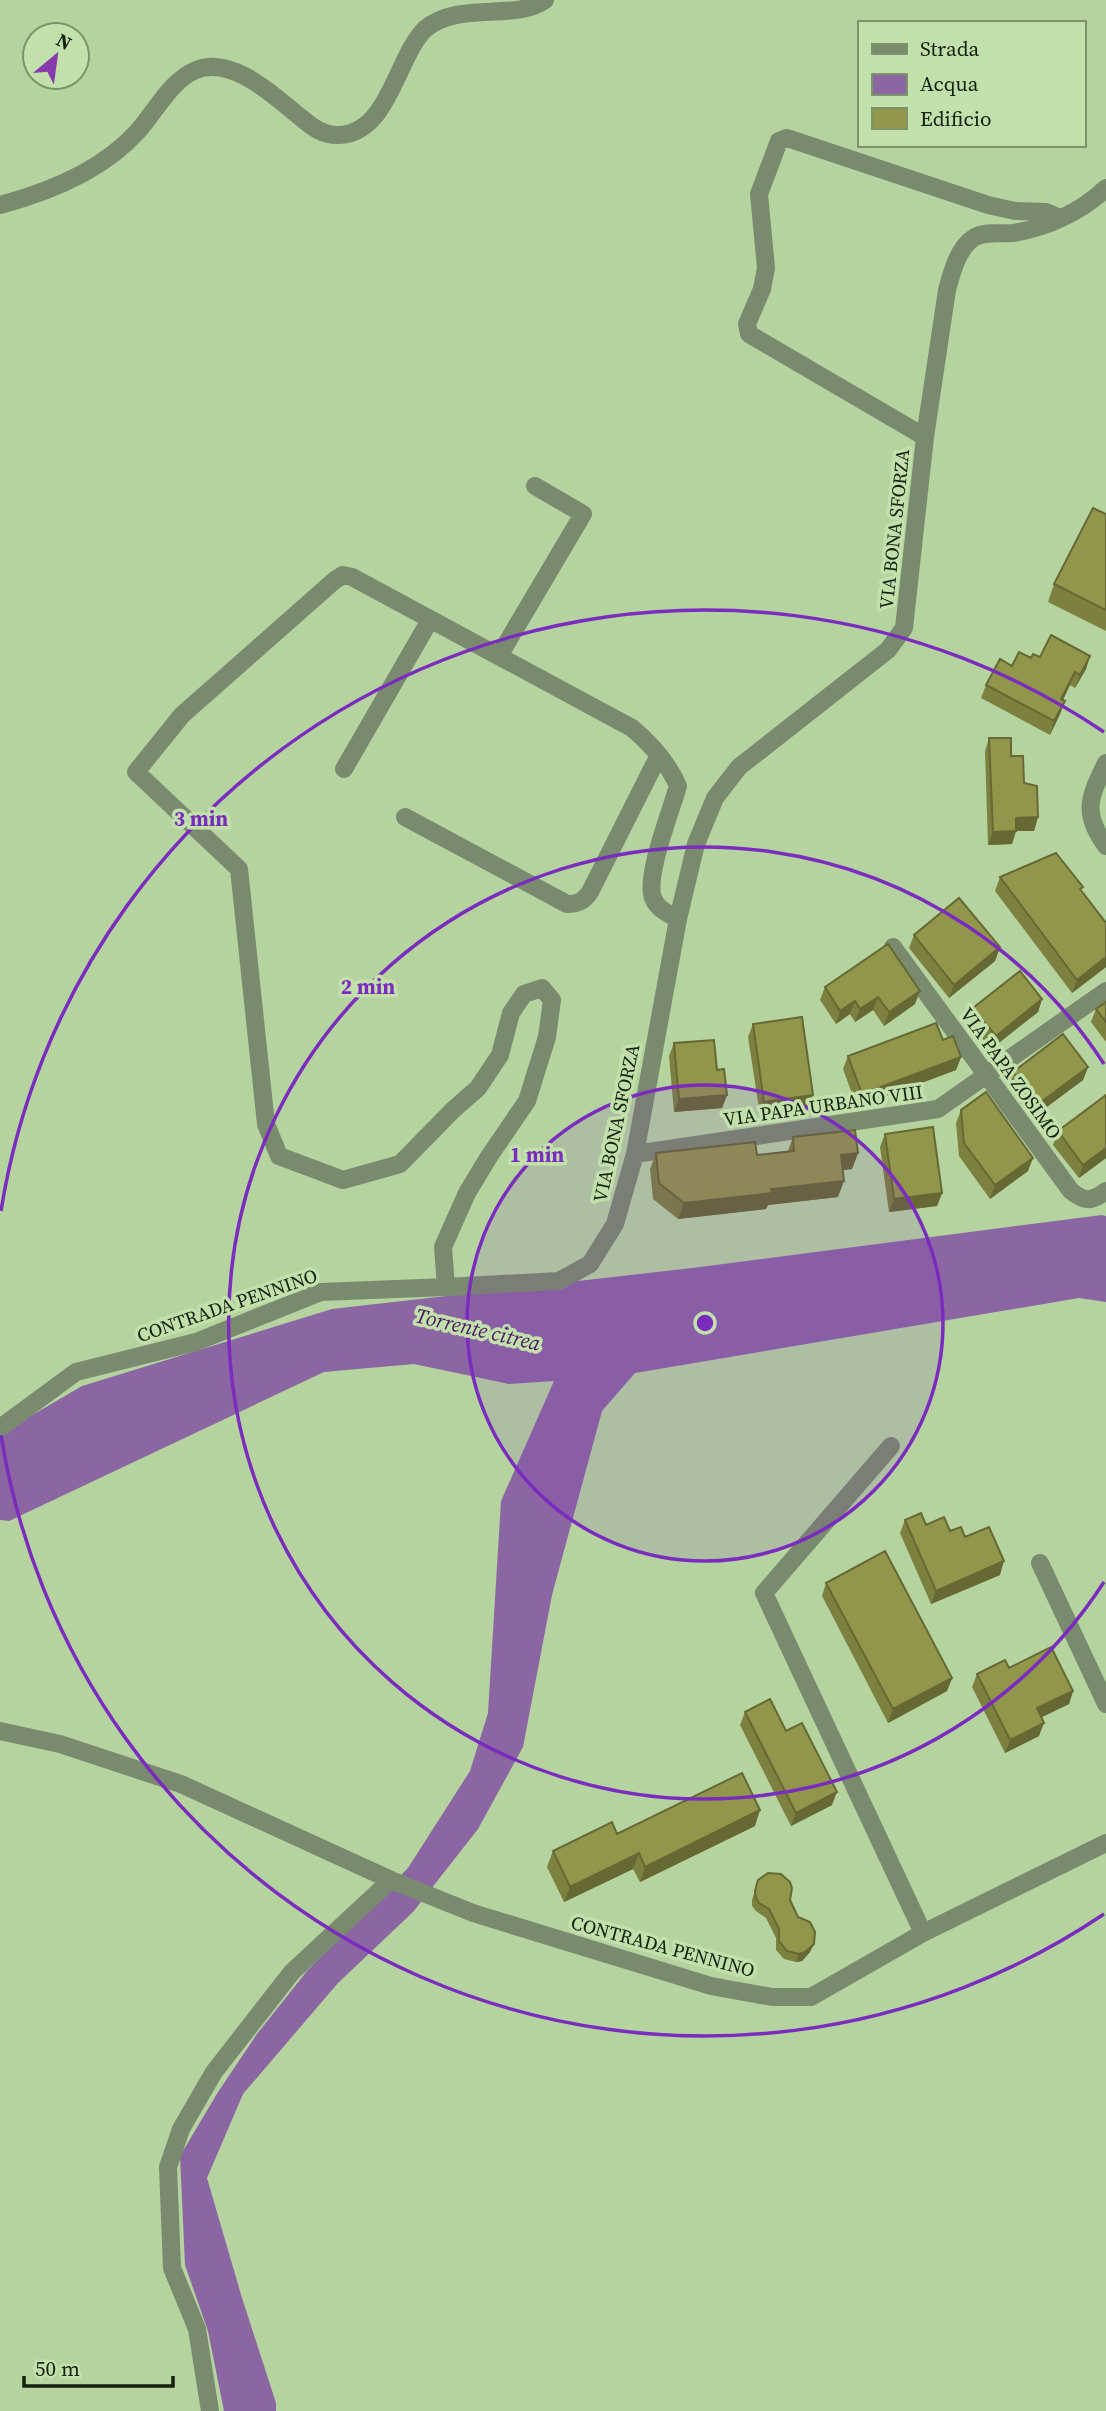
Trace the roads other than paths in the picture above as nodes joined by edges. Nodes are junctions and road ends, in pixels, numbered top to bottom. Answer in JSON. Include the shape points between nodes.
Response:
{"nodes":[{"id":1,"x":545,"y":0,"type":"edge"},
{"id":2,"x":1102,"y":197,"type":"edge"},
{"id":3,"x":0,"y":205,"type":"edge"},
{"id":4,"x":1060,"y":218,"type":"junction"},
{"id":5,"x":925,"y":437,"type":"junction"},
{"id":6,"x":535,"y":486,"type":"dead end"},
{"id":7,"x":430,"y":620,"type":"junction"},
{"id":8,"x":499,"y":656,"type":"junction"},
{"id":9,"x":659,"y":755,"type":"junction"},
{"id":10,"x":1106,"y":763,"type":"edge"},
{"id":11,"x":344,"y":769,"type":"dead end"},
{"id":12,"x":405,"y":817,"type":"dead end"},
{"id":13,"x":1106,"y":846,"type":"edge"},
{"id":14,"x":678,"y":919,"type":"junction"},
{"id":15,"x":893,"y":947,"type":"edge"},
{"id":16,"x":1106,"y":990,"type":"edge"},
{"id":17,"x":987,"y":1076,"type":"junction"},
{"id":18,"x":635,"y":1154,"type":"junction"},
{"id":19,"x":1106,"y":1191,"type":"edge"},
{"id":20,"x":446,"y":1287,"type":"junction"},
{"id":21,"x":0,"y":1428,"type":"edge"},
{"id":22,"x":891,"y":1446,"type":"dead end"},
{"id":23,"x":1040,"y":1563,"type":"dead end"},
{"id":24,"x":1106,"y":1704,"type":"edge"},
{"id":25,"x":0,"y":1731,"type":"edge"},
{"id":26,"x":1106,"y":1843,"type":"edge"},
{"id":27,"x":391,"y":1880,"type":"junction"},
{"id":28,"x":923,"y":1933,"type":"junction"},
{"id":29,"x":210,"y":2411,"type":"edge"}],
"edges":[{"from":1,"to":3,"type":"street","via":[[528,8],[476,9],[439,18],[412,45],[376,116],[340,135],[322,133],[239,74],[212,67],[198,69],[172,89],[117,152],[53,186]]},
{"from":2,"to":4,"type":"street","name":"VIA BONA SFORZA"},
{"from":4,"to":5,"type":"street","name":"VIA BONA SFORZA","via":[[1030,230],[975,237],[963,249],[947,290]]},
{"from":4,"to":5,"type":"street","name":"VIA BONA SFORZA","via":[[988,205],[788,138],[779,141],[758,194],[766,268],[747,324],[749,334]]},
{"from":5,"to":14,"type":"street","name":"VIA BONA SFORZA","via":[[904,628],[888,650],[740,767],[715,798],[696,844]]},
{"from":6,"to":8,"type":"street","via":[[583,514]]},
{"from":7,"to":8,"type":"street"},
{"from":7,"to":11,"type":"street"},
{"from":7,"to":20,"type":"street","via":[[343,575],[182,715],[136,772],[239,869],[266,1124],[279,1156],[343,1180],[400,1164],[478,1088],[500,1055],[511,1013],[524,994],[542,988],[552,1000],[547,1037],[527,1101],[467,1194],[443,1247]]},
{"from":8,"to":9,"type":"street","via":[[632,728]]},
{"from":9,"to":12,"type":"street","via":[[590,892],[575,904],[567,904]]},
{"from":9,"to":14,"type":"street","via":[[678,786],[651,888],[654,901]]},
{"from":10,"to":13,"type":"street","via":[[1088,809]]},
{"from":14,"to":18,"type":"street","name":"VIA BONA SFORZA"},
{"from":15,"to":17,"type":"street","name":"VIA PAPA ZOSIMO"},
{"from":16,"to":17,"type":"street","name":"VIA PAPA URBANO VIII"},
{"from":17,"to":18,"type":"street","name":"VIA PAPA URBANO VIII","via":[[938,1109]]},
{"from":17,"to":19,"type":"street","name":"VIA PAPA ZOSIMO","via":[[1071,1191],[1083,1200],[1094,1200]]},
{"from":18,"to":20,"type":"street","name":"VIA BONA SFORZA","via":[[615,1224],[590,1264],[559,1281]]},
{"from":20,"to":21,"type":"street","name":"CONTRADA PENNINO","via":[[321,1292],[197,1342],[76,1372]]},
{"from":22,"to":28,"type":"street","via":[[764,1593]]},
{"from":23,"to":24,"type":"street"},
{"from":25,"to":27,"type":"street","name":"CONTRADA PENNINO","via":[[60,1744],[181,1784]]},
{"from":26,"to":28,"type":"street","name":"CONTRADA PENNINO"},
{"from":27,"to":28,"type":"street","name":"CONTRADA PENNINO","via":[[472,1913],[711,1986],[772,1997],[811,1997]]},
{"from":27,"to":29,"type":"street","via":[[292,1972],[214,2072],[181,2129],[167,2167],[172,2268],[197,2329]]}]}
